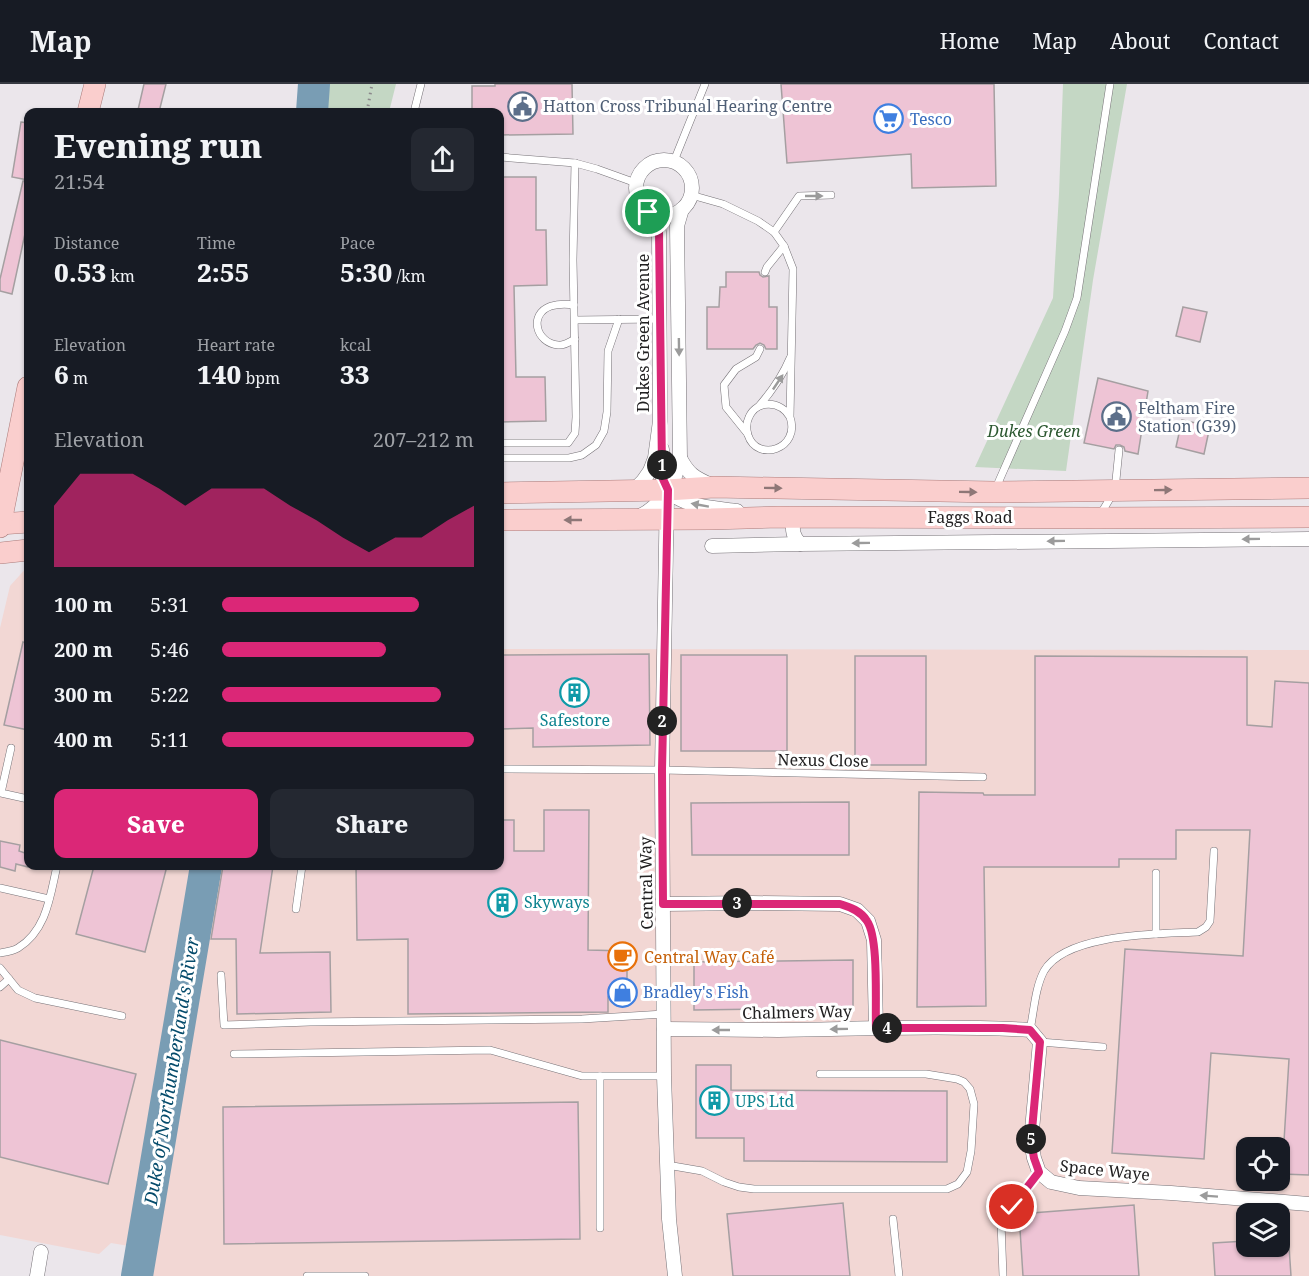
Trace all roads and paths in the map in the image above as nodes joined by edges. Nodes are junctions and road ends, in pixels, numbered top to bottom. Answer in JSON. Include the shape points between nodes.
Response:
{"nodes":[{"id":1,"x":95,"y":84,"type":"edge"},
{"id":2,"x":372,"y":84,"type":"edge"},
{"id":3,"x":421,"y":84,"type":"edge"},
{"id":4,"x":705,"y":84,"type":"edge"},
{"id":5,"x":1110,"y":84,"type":"edge"},
{"id":6,"x":89,"y":108,"type":"edge"},
{"id":7,"x":368,"y":108,"type":"edge"},
{"id":8,"x":415,"y":108,"type":"edge"},
{"id":9,"x":504,"y":157,"type":"edge"},
{"id":10,"x":674,"y":161,"type":"junction"},
{"id":11,"x":575,"y":163,"type":"junction"},
{"id":12,"x":636,"y":183,"type":"junction"},
{"id":13,"x":691,"y":195,"type":"junction"},
{"id":14,"x":831,"y":195,"type":"dead end"},
{"id":15,"x":682,"y":209,"type":"junction"},
{"id":16,"x":648,"y":212,"type":"junction"},
{"id":17,"x":774,"y":232,"type":"junction"},
{"id":18,"x":784,"y":246,"type":"junction"},
{"id":19,"x":765,"y":272,"type":"dead end"},
{"id":20,"x":574,"y":305,"type":"junction"},
{"id":21,"x":660,"y":319,"type":"junction"},
{"id":22,"x":574,"y":320,"type":"junction"},
{"id":23,"x":619,"y":320,"type":"junction"},
{"id":24,"x":575,"y":339,"type":"junction"},
{"id":25,"x":760,"y":350,"type":"dead end"},
{"id":26,"x":792,"y":353,"type":"junction"},
{"id":27,"x":24,"y":407,"type":"edge"},
{"id":28,"x":758,"y":407,"type":"junction"},
{"id":29,"x":790,"y":417,"type":"junction"},
{"id":30,"x":660,"y":421,"type":"junction"},
{"id":31,"x":747,"y":433,"type":"junction"},
{"id":32,"x":504,"y":443,"type":"edge"},
{"id":33,"x":1119,"y":450,"type":"dead end"},
{"id":34,"x":504,"y":458,"type":"edge"},
{"id":35,"x":680,"y":458,"type":"junction"},
{"id":36,"x":714,"y":487,"type":"junction"},
{"id":37,"x":1309,"y":488,"type":"edge"},
{"id":38,"x":634,"y":490,"type":"junction"},
{"id":39,"x":1115,"y":490,"type":"junction"},
{"id":40,"x":994,"y":492,"type":"junction"},
{"id":41,"x":504,"y":493,"type":"edge"},
{"id":42,"x":536,"y":493,"type":"junction"},
{"id":43,"x":663,"y":505,"type":"junction"},
{"id":44,"x":785,"y":517,"type":"junction"},
{"id":45,"x":1309,"y":517,"type":"edge"},
{"id":46,"x":1098,"y":518,"type":"junction"},
{"id":47,"x":504,"y":520,"type":"edge"},
{"id":48,"x":24,"y":522,"type":"edge"},
{"id":49,"x":0,"y":525,"type":"edge"},
{"id":50,"x":1309,"y":539,"type":"edge"},
{"id":51,"x":800,"y":544,"type":"junction"},
{"id":52,"x":712,"y":546,"type":"dead end"},
{"id":53,"x":24,"y":550,"type":"edge"},
{"id":54,"x":0,"y":553,"type":"edge"},
{"id":55,"x":10,"y":748,"type":"dead end"},
{"id":56,"x":504,"y":769,"type":"edge"},
{"id":57,"x":662,"y":770,"type":"junction"},
{"id":58,"x":983,"y":777,"type":"dead end"},
{"id":59,"x":24,"y":798,"type":"edge"},
{"id":60,"x":1214,"y":851,"type":"dead end"},
{"id":61,"x":56,"y":870,"type":"edge"},
{"id":62,"x":301,"y":870,"type":"edge"},
{"id":63,"x":1156,"y":873,"type":"dead end"},
{"id":64,"x":0,"y":888,"type":"edge"},
{"id":65,"x":49,"y":899,"type":"junction"},
{"id":66,"x":663,"y":904,"type":"junction"},
{"id":67,"x":296,"y":909,"type":"dead end"},
{"id":68,"x":1156,"y":934,"type":"junction"},
{"id":69,"x":0,"y":954,"type":"edge"},
{"id":70,"x":0,"y":968,"type":"edge"},
{"id":71,"x":221,"y":975,"type":"dead end"},
{"id":72,"x":9,"y":979,"type":"junction"},
{"id":73,"x":0,"y":987,"type":"edge"},
{"id":74,"x":664,"y":1014,"type":"junction"},
{"id":75,"x":122,"y":1016,"type":"dead end"},
{"id":76,"x":876,"y":1028,"type":"junction"},
{"id":77,"x":664,"y":1029,"type":"junction"},
{"id":78,"x":1030,"y":1030,"type":"junction"},
{"id":79,"x":1040,"y":1042,"type":"junction"},
{"id":80,"x":1103,"y":1047,"type":"dead end"},
{"id":81,"x":234,"y":1054,"type":"dead end"},
{"id":82,"x":820,"y":1074,"type":"dead end"},
{"id":83,"x":600,"y":1076,"type":"junction"},
{"id":84,"x":664,"y":1076,"type":"junction"},
{"id":85,"x":667,"y":1164,"type":"junction"},
{"id":86,"x":1039,"y":1172,"type":"junction"},
{"id":87,"x":1309,"y":1204,"type":"edge"},
{"id":88,"x":893,"y":1220,"type":"dead end"},
{"id":89,"x":600,"y":1228,"type":"dead end"},
{"id":90,"x":41,"y":1252,"type":"dead end"},
{"id":91,"x":37,"y":1276,"type":"edge"},
{"id":92,"x":307,"y":1276,"type":"edge"},
{"id":93,"x":365,"y":1276,"type":"edge"},
{"id":94,"x":675,"y":1276,"type":"edge"},
{"id":95,"x":899,"y":1276,"type":"edge"},
{"id":96,"x":1003,"y":1276,"type":"edge"}],
"edges":[{"from":1,"to":6,"type":"main road"},
{"from":2,"to":7,"type":"path"},
{"from":3,"to":8,"type":"lane"},
{"from":4,"to":10,"type":"lane"},
{"from":5,"to":40,"type":"lane","via":[[1077,298]]},
{"from":9,"to":11,"type":"lane"},
{"from":10,"to":12,"type":"street","via":[[654,161],[639,173]]},
{"from":10,"to":13,"type":"street","via":[[687,171]]},
{"from":11,"to":12,"type":"lane"},
{"from":11,"to":20,"type":"lane"},
{"from":12,"to":16,"type":"street","via":[[638,199]]},
{"from":13,"to":15,"type":"street"},
{"from":13,"to":17,"type":"lane","via":[[723,204]]},
{"from":17,"to":14,"type":"lane","one_way":true,"via":[[799,196]]},
{"from":15,"to":16,"type":"street","via":[[663,216]]},
{"from":15,"to":35,"type":"street","name":"Dukes Green Avenue","one_way":true,"via":[[677,226]]},
{"from":16,"to":21,"type":"street","name":"Dukes Green Avenue","via":[[659,232]]},
{"from":17,"to":18,"type":"lane"},
{"from":18,"to":19,"type":"lane"},
{"from":18,"to":26,"type":"lane","via":[[793,269]]},
{"from":20,"to":22,"type":"lane"},
{"from":20,"to":24,"type":"lane","via":[[549,306],[536,323],[547,341],[558,345]]},
{"from":21,"to":23,"type":"lane"},
{"from":21,"to":30,"type":"street","name":"Dukes Green Avenue"},
{"from":22,"to":23,"type":"lane"},
{"from":22,"to":24,"type":"lane"},
{"from":23,"to":34,"type":"lane","via":[[608,351],[604,431],[596,445],[569,458]]},
{"from":24,"to":32,"type":"lane","via":[[575,434],[568,443]]},
{"from":25,"to":31,"type":"lane","via":[[756,357],[736,369],[724,385],[726,407]]},
{"from":28,"to":26,"type":"lane","one_way":true,"via":[[783,375]]},
{"from":26,"to":29,"type":"lane"},
{"from":27,"to":49,"type":"main road"},
{"from":28,"to":29,"type":"lane","via":[[775,405]]},
{"from":28,"to":31,"type":"lane","via":[[748,418]]},
{"from":29,"to":31,"type":"lane","via":[[791,436],[779,448],[762,449]]},
{"from":30,"to":38,"type":"street","name":"Dukes Green Avenue","via":[[655,458]]},
{"from":30,"to":43,"type":"street","name":"Dukes Green Avenue"},
{"from":33,"to":39,"type":"lane"},
{"from":35,"to":36,"type":"street","via":[[695,478]]},
{"from":35,"to":43,"type":"street"},
{"from":36,"to":40,"type":"main road","name":"Faggs Road","one_way":true},
{"from":36,"to":43,"type":"main road","name":"Faggs Road"},
{"from":39,"to":37,"type":"main road","name":"Faggs Road","one_way":true},
{"from":38,"to":42,"type":"main road","name":"Faggs Road"},
{"from":38,"to":43,"type":"main road","name":"Faggs Road"},
{"from":39,"to":40,"type":"main road","name":"Faggs Road"},
{"from":39,"to":46,"type":"lane"},
{"from":41,"to":42,"type":"main road","name":"Faggs Road"},
{"from":42,"to":43,"type":"main road","via":[[596,502]]},
{"from":43,"to":44,"type":"main road","name":"Faggs Road"},
{"from":44,"to":43,"type":"street","one_way":true,"via":[[679,499]]},
{"from":43,"to":47,"type":"main road","name":"Faggs Road","one_way":true,"via":[[632,520]]},
{"from":43,"to":57,"type":"street","name":"Central Way"},
{"from":44,"to":46,"type":"main road","name":"Faggs Road"},
{"from":44,"to":51,"type":"street"},
{"from":45,"to":46,"type":"main road","name":"Faggs Road"},
{"from":48,"to":49,"type":"main road"},
{"from":50,"to":51,"type":"street","one_way":true},
{"from":51,"to":52,"type":"street"},
{"from":53,"to":54,"type":"main road"},
{"from":55,"to":59,"type":"lane","via":[[1,793]]},
{"from":56,"to":57,"type":"lane","name":"Nexus Close"},
{"from":57,"to":58,"type":"lane","name":"Nexus Close"},
{"from":57,"to":66,"type":"street","name":"Central Way"},
{"from":60,"to":68,"type":"lane","via":[[1210,921],[1206,927],[1198,932]]},
{"from":61,"to":65,"type":"lane"},
{"from":62,"to":67,"type":"lane"},
{"from":63,"to":68,"type":"lane"},
{"from":64,"to":65,"type":"lane"},
{"from":65,"to":69,"type":"lane","via":[[37,932],[17,949]]},
{"from":66,"to":74,"type":"street","name":"Central Way"},
{"from":66,"to":76,"type":"street","via":[[840,904],[857,910],[868,921],[874,940]]},
{"from":68,"to":78,"type":"lane","via":[[1114,938],[1056,957],[1038,986]]},
{"from":70,"to":72,"type":"lane"},
{"from":71,"to":74,"type":"lane","via":[[224,1025],[571,1020]]},
{"from":72,"to":73,"type":"lane"},
{"from":72,"to":75,"type":"lane","via":[[18,990],[35,998]]},
{"from":74,"to":77,"type":"street","name":"Central Way"},
{"from":76,"to":77,"type":"street","name":"Chalmers Way","one_way":true},
{"from":76,"to":78,"type":"street","name":"Chalmers Way"},
{"from":77,"to":84,"type":"street","name":"Central Way"},
{"from":78,"to":79,"type":"street"},
{"from":79,"to":80,"type":"lane"},
{"from":79,"to":86,"type":"street","name":"Space Waye","via":[[1031,1141]]},
{"from":81,"to":83,"type":"lane","via":[[490,1050],[582,1076]]},
{"from":82,"to":85,"type":"lane","via":[[926,1074],[964,1082],[974,1104],[967,1172],[958,1184],[947,1189],[754,1190],[702,1171]]},
{"from":83,"to":84,"type":"lane"},
{"from":83,"to":89,"type":"lane"},
{"from":84,"to":85,"type":"street","name":"Central Way"},
{"from":85,"to":94,"type":"street","name":"Central Way"},
{"from":87,"to":86,"type":"street","name":"Space Waye","one_way":true,"via":[[1079,1188],[1051,1182]]},
{"from":86,"to":96,"type":"lane","via":[[1001,1222]]},
{"from":88,"to":95,"type":"lane"},
{"from":90,"to":91,"type":"street"},
{"from":92,"to":93,"type":"lane"}]}
